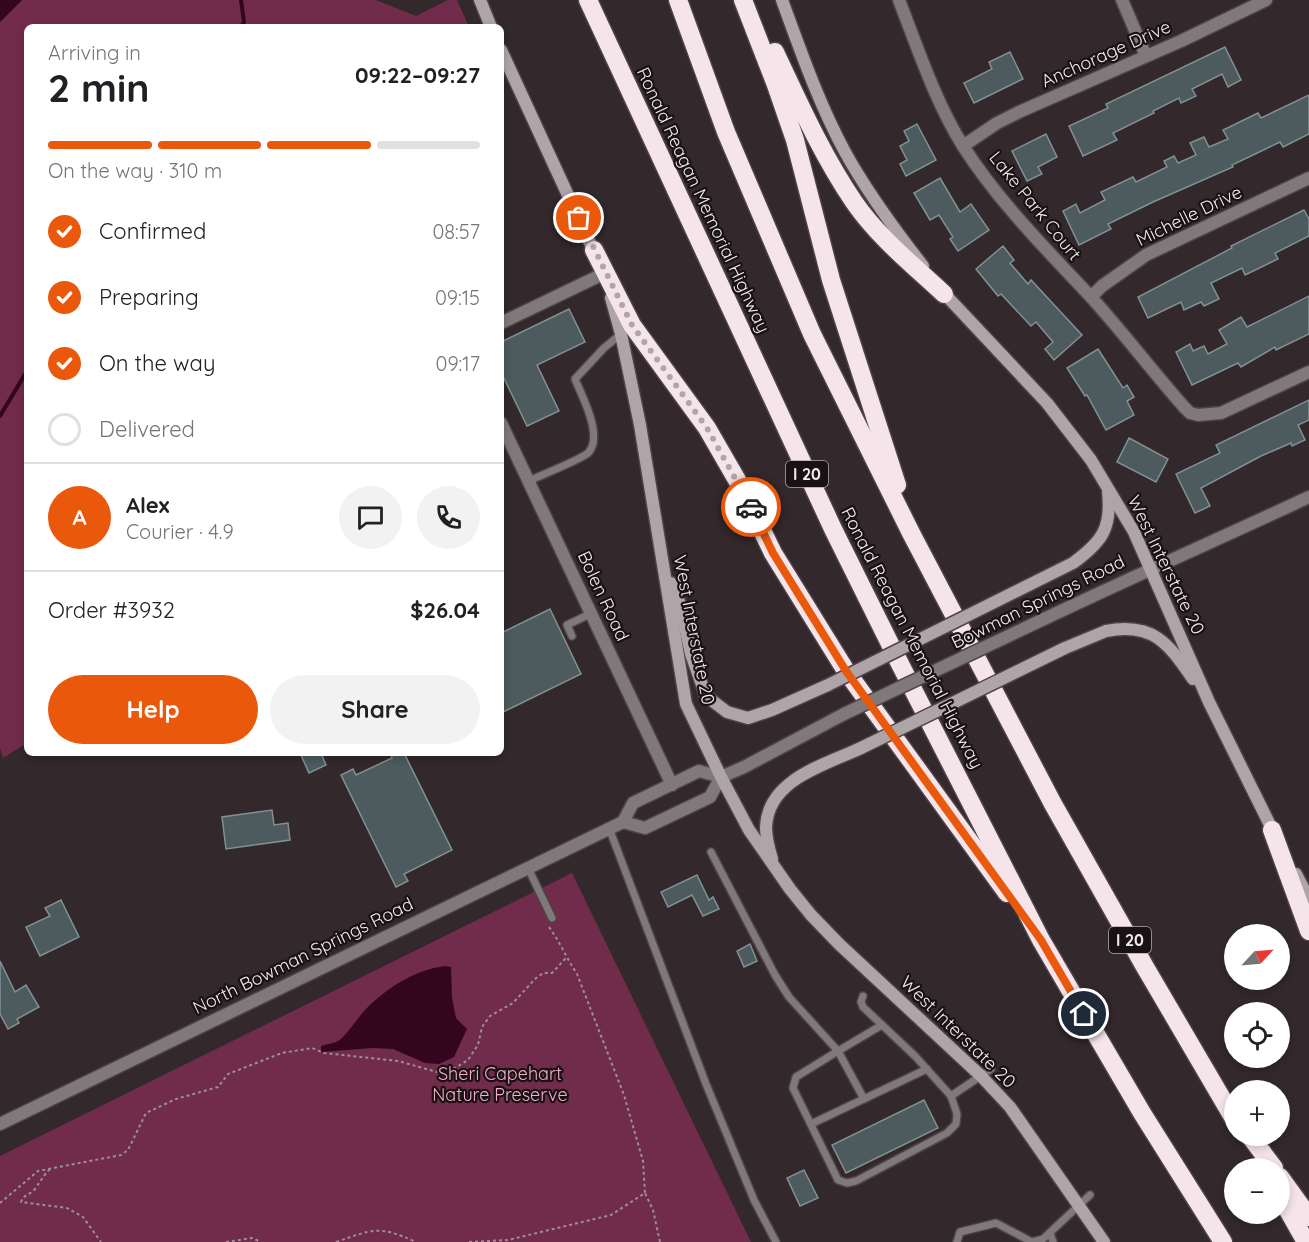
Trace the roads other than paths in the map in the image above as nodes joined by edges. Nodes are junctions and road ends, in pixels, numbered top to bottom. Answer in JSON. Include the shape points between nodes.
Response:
{"nodes":[{"id":1,"x":480,"y":0,"type":"edge"},
{"id":2,"x":588,"y":0,"type":"edge"},
{"id":3,"x":678,"y":0,"type":"edge"},
{"id":4,"x":743,"y":0,"type":"edge"},
{"id":5,"x":748,"y":0,"type":"edge"},
{"id":6,"x":783,"y":0,"type":"edge"},
{"id":7,"x":899,"y":0,"type":"edge"},
{"id":8,"x":1122,"y":0,"type":"edge"},
{"id":9,"x":1266,"y":0,"type":"edge"},
{"id":10,"x":490,"y":24,"type":"edge"},
{"id":11,"x":504,"y":56,"type":"edge"},
{"id":12,"x":1146,"y":56,"type":"junction"},
{"id":13,"x":963,"y":146,"type":"junction"},
{"id":14,"x":1309,"y":178,"type":"edge"},
{"id":15,"x":594,"y":250,"type":"junction"},
{"id":16,"x":603,"y":274,"type":"junction"},
{"id":17,"x":944,"y":294,"type":"junction"},
{"id":18,"x":1091,"y":297,"type":"junction"},
{"id":19,"x":504,"y":322,"type":"edge"},
{"id":20,"x":621,"y":334,"type":"junction"},
{"id":21,"x":1309,"y":372,"type":"edge"},
{"id":22,"x":504,"y":429,"type":"edge"},
{"id":23,"x":529,"y":481,"type":"junction"},
{"id":24,"x":1108,"y":489,"type":"junction"},
{"id":25,"x":1309,"y":497,"type":"edge"},
{"id":26,"x":911,"y":533,"type":"junction"},
{"id":27,"x":663,"y":562,"type":"junction"},
{"id":28,"x":1150,"y":568,"type":"junction"},
{"id":29,"x":592,"y":613,"type":"junction"},
{"id":30,"x":572,"y":636,"type":"dead end"},
{"id":31,"x":1209,"y":702,"type":"junction"},
{"id":32,"x":721,"y":777,"type":"junction"},
{"id":33,"x":672,"y":785,"type":"junction"},
{"id":34,"x":623,"y":822,"type":"junction"},
{"id":35,"x":609,"y":828,"type":"junction"},
{"id":36,"x":1272,"y":830,"type":"junction"},
{"id":37,"x":711,"y":852,"type":"dead end"},
{"id":38,"x":773,"y":865,"type":"junction"},
{"id":39,"x":528,"y":868,"type":"junction"},
{"id":40,"x":1309,"y":899,"type":"edge"},
{"id":41,"x":549,"y":921,"type":"road end"},
{"id":42,"x":1309,"y":931,"type":"edge"},
{"id":43,"x":1041,"y":940,"type":"junction"},
{"id":44,"x":863,"y":996,"type":"dead end"},
{"id":45,"x":882,"y":1025,"type":"junction"},
{"id":46,"x":923,"y":1050,"type":"dead end"},
{"id":47,"x":838,"y":1051,"type":"junction"},
{"id":48,"x":915,"y":1056,"type":"junction"},
{"id":49,"x":927,"y":1069,"type":"junction"},
{"id":50,"x":986,"y":1072,"type":"junction"},
{"id":51,"x":1219,"y":1093,"type":"junction"},
{"id":52,"x":951,"y":1095,"type":"junction"},
{"id":53,"x":864,"y":1099,"type":"junction"},
{"id":54,"x":1224,"y":1100,"type":"edge"},
{"id":55,"x":1224,"y":1102,"type":"edge"},
{"id":56,"x":0,"y":1124,"type":"edge"},
{"id":57,"x":811,"y":1124,"type":"junction"},
{"id":58,"x":1290,"y":1191,"type":"edge"},
{"id":59,"x":1090,"y":1196,"type":"dead end"},
{"id":60,"x":1078,"y":1206,"type":"junction"},
{"id":61,"x":1290,"y":1214,"type":"edge"},
{"id":62,"x":1309,"y":1218,"type":"edge"},
{"id":63,"x":1050,"y":1233,"type":"junction"},
{"id":64,"x":776,"y":1242,"type":"edge"},
{"id":65,"x":957,"y":1242,"type":"edge"},
{"id":66,"x":1032,"y":1242,"type":"edge"},
{"id":67,"x":1053,"y":1242,"type":"edge"},
{"id":68,"x":1104,"y":1242,"type":"edge"},
{"id":69,"x":1223,"y":1242,"type":"edge"},
{"id":70,"x":1306,"y":1242,"type":"edge"}],
"edges":[{"from":1,"to":10,"type":"main road"},
{"from":2,"to":43,"type":"highway","name":"Ronald Reagan Memorial Highway","number":"I 20","via":[[833,529]]},
{"from":3,"to":26,"type":"highway","number":"I 20","via":[[726,132],[813,334]]},
{"from":4,"to":26,"type":"highway","via":[[795,140],[831,280]]},
{"from":5,"to":17,"type":"highway","via":[[811,128],[854,202],[881,234]]},
{"from":6,"to":17,"type":"main road","name":"West Interstate 20","via":[[812,83],[846,153],[899,235]]},
{"from":7,"to":13,"type":"street","name":"Lake Park Court","via":[[937,97]]},
{"from":8,"to":12,"type":"street"},
{"from":9,"to":12,"type":"street","name":"Anchorage Drive"},
{"from":11,"to":15,"type":"main road","name":"West Interstate 20"},
{"from":12,"to":13,"type":"street","name":"Anchorage Drive","via":[[1019,112]]},
{"from":13,"to":18,"type":"street","name":"Lake Park Court","via":[[992,186]]},
{"from":14,"to":18,"type":"street","name":"Michelle Drive","via":[[1146,255]]},
{"from":15,"to":16,"type":"main road","name":"West Interstate 20"},
{"from":15,"to":43,"type":"highway","via":[[632,325],[707,428],[773,553],[846,671]]},
{"from":16,"to":19,"type":"street"},
{"from":16,"to":20,"type":"main road","name":"West Interstate 20"},
{"from":17,"to":24,"type":"main road","name":"West Interstate 20","via":[[1047,403]]},
{"from":18,"to":21,"type":"street","name":"Lake Park Court","via":[[1190,413],[1221,413]]},
{"from":20,"to":23,"type":"lane","via":[[575,379],[592,423],[594,441],[588,453]]},
{"from":20,"to":27,"type":"main road","name":"West Interstate 20"},
{"from":22,"to":23,"type":"street","name":"Bolen Road"},
{"from":23,"to":29,"type":"street","name":"Bolen Road"},
{"from":24,"to":27,"type":"main road","bridge":true,"via":[[1110,512],[1104,533],[1091,550],[1073,563],[828,685],[748,718],[727,712],[706,696],[691,654],[680,604]]},
{"from":24,"to":28,"type":"main road","name":"West Interstate 20"},
{"from":25,"to":28,"type":"street","name":"Bowman Springs Road"},
{"from":26,"to":51,"type":"highway","number":"I 20","via":[[1053,804]]},
{"from":27,"to":32,"type":"main road","name":"West Interstate 20","via":[[686,704]]},
{"from":28,"to":31,"type":"main road","name":"West Interstate 20"},
{"from":28,"to":32,"type":"street","name":"Bowman Springs Road","bridge":true},
{"from":29,"to":30,"type":"lane","via":[[567,625]]},
{"from":29,"to":33,"type":"street","name":"Bolen Road"},
{"from":31,"to":36,"type":"main road","name":"West Interstate 20"},
{"from":31,"to":38,"type":"main road","bridge":true,"via":[[1160,639],[1142,630],[1106,631],[797,778],[776,796],[766,825]]},
{"from":32,"to":33,"type":"street","name":"North Bowman Springs Road","via":[[699,771]]},
{"from":32,"to":34,"type":"street","name":"North Bowman Springs Road","via":[[710,797],[645,828]]},
{"from":32,"to":38,"type":"main road","name":"West Interstate 20"},
{"from":33,"to":34,"type":"street","name":"North Bowman Springs Road","via":[[633,803]]},
{"from":34,"to":35,"type":"street","name":"North Bowman Springs Road"},
{"from":35,"to":39,"type":"street","name":"North Bowman Springs Road"},
{"from":35,"to":64,"type":"lane","via":[[706,1084],[754,1200]]},
{"from":36,"to":40,"type":"main road","name":"West Interstate 20"},
{"from":36,"to":42,"type":"highway"},
{"from":37,"to":47,"type":"lane","via":[[789,997]]},
{"from":38,"to":50,"type":"main road","name":"West Interstate 20","via":[[839,944]]},
{"from":39,"to":41,"type":"lane"},
{"from":39,"to":56,"type":"street","name":"North Bowman Springs Road"},
{"from":43,"to":69,"type":"highway","name":"Ronald Reagan Memorial Highway","number":"I 20"},
{"from":44,"to":45,"type":"lane","via":[[862,1004]]},
{"from":45,"to":47,"type":"lane"},
{"from":45,"to":48,"type":"lane"},
{"from":46,"to":48,"type":"lane"},
{"from":47,"to":53,"type":"lane"},
{"from":47,"to":57,"type":"lane","via":[[796,1077],[794,1088]]},
{"from":48,"to":49,"type":"lane"},
{"from":49,"to":52,"type":"lane"},
{"from":49,"to":53,"type":"lane"},
{"from":50,"to":52,"type":"lane"},
{"from":50,"to":60,"type":"main road","name":"West Interstate 20"},
{"from":51,"to":54,"type":"highway"},
{"from":51,"to":55,"type":"highway","number":"I 20"},
{"from":52,"to":57,"type":"lane","via":[[956,1124],[947,1133],[847,1183],[838,1180]]},
{"from":53,"to":57,"type":"lane"},
{"from":58,"to":62,"type":"highway"},
{"from":59,"to":60,"type":"lane"},
{"from":60,"to":63,"type":"lane"},
{"from":60,"to":68,"type":"main road","name":"West Interstate 20"},
{"from":61,"to":70,"type":"highway"},
{"from":63,"to":66,"type":"lane"},
{"from":63,"to":67,"type":"lane"},
{"from":65,"to":66,"type":"lane","via":[[960,1232],[996,1223]]}]}
